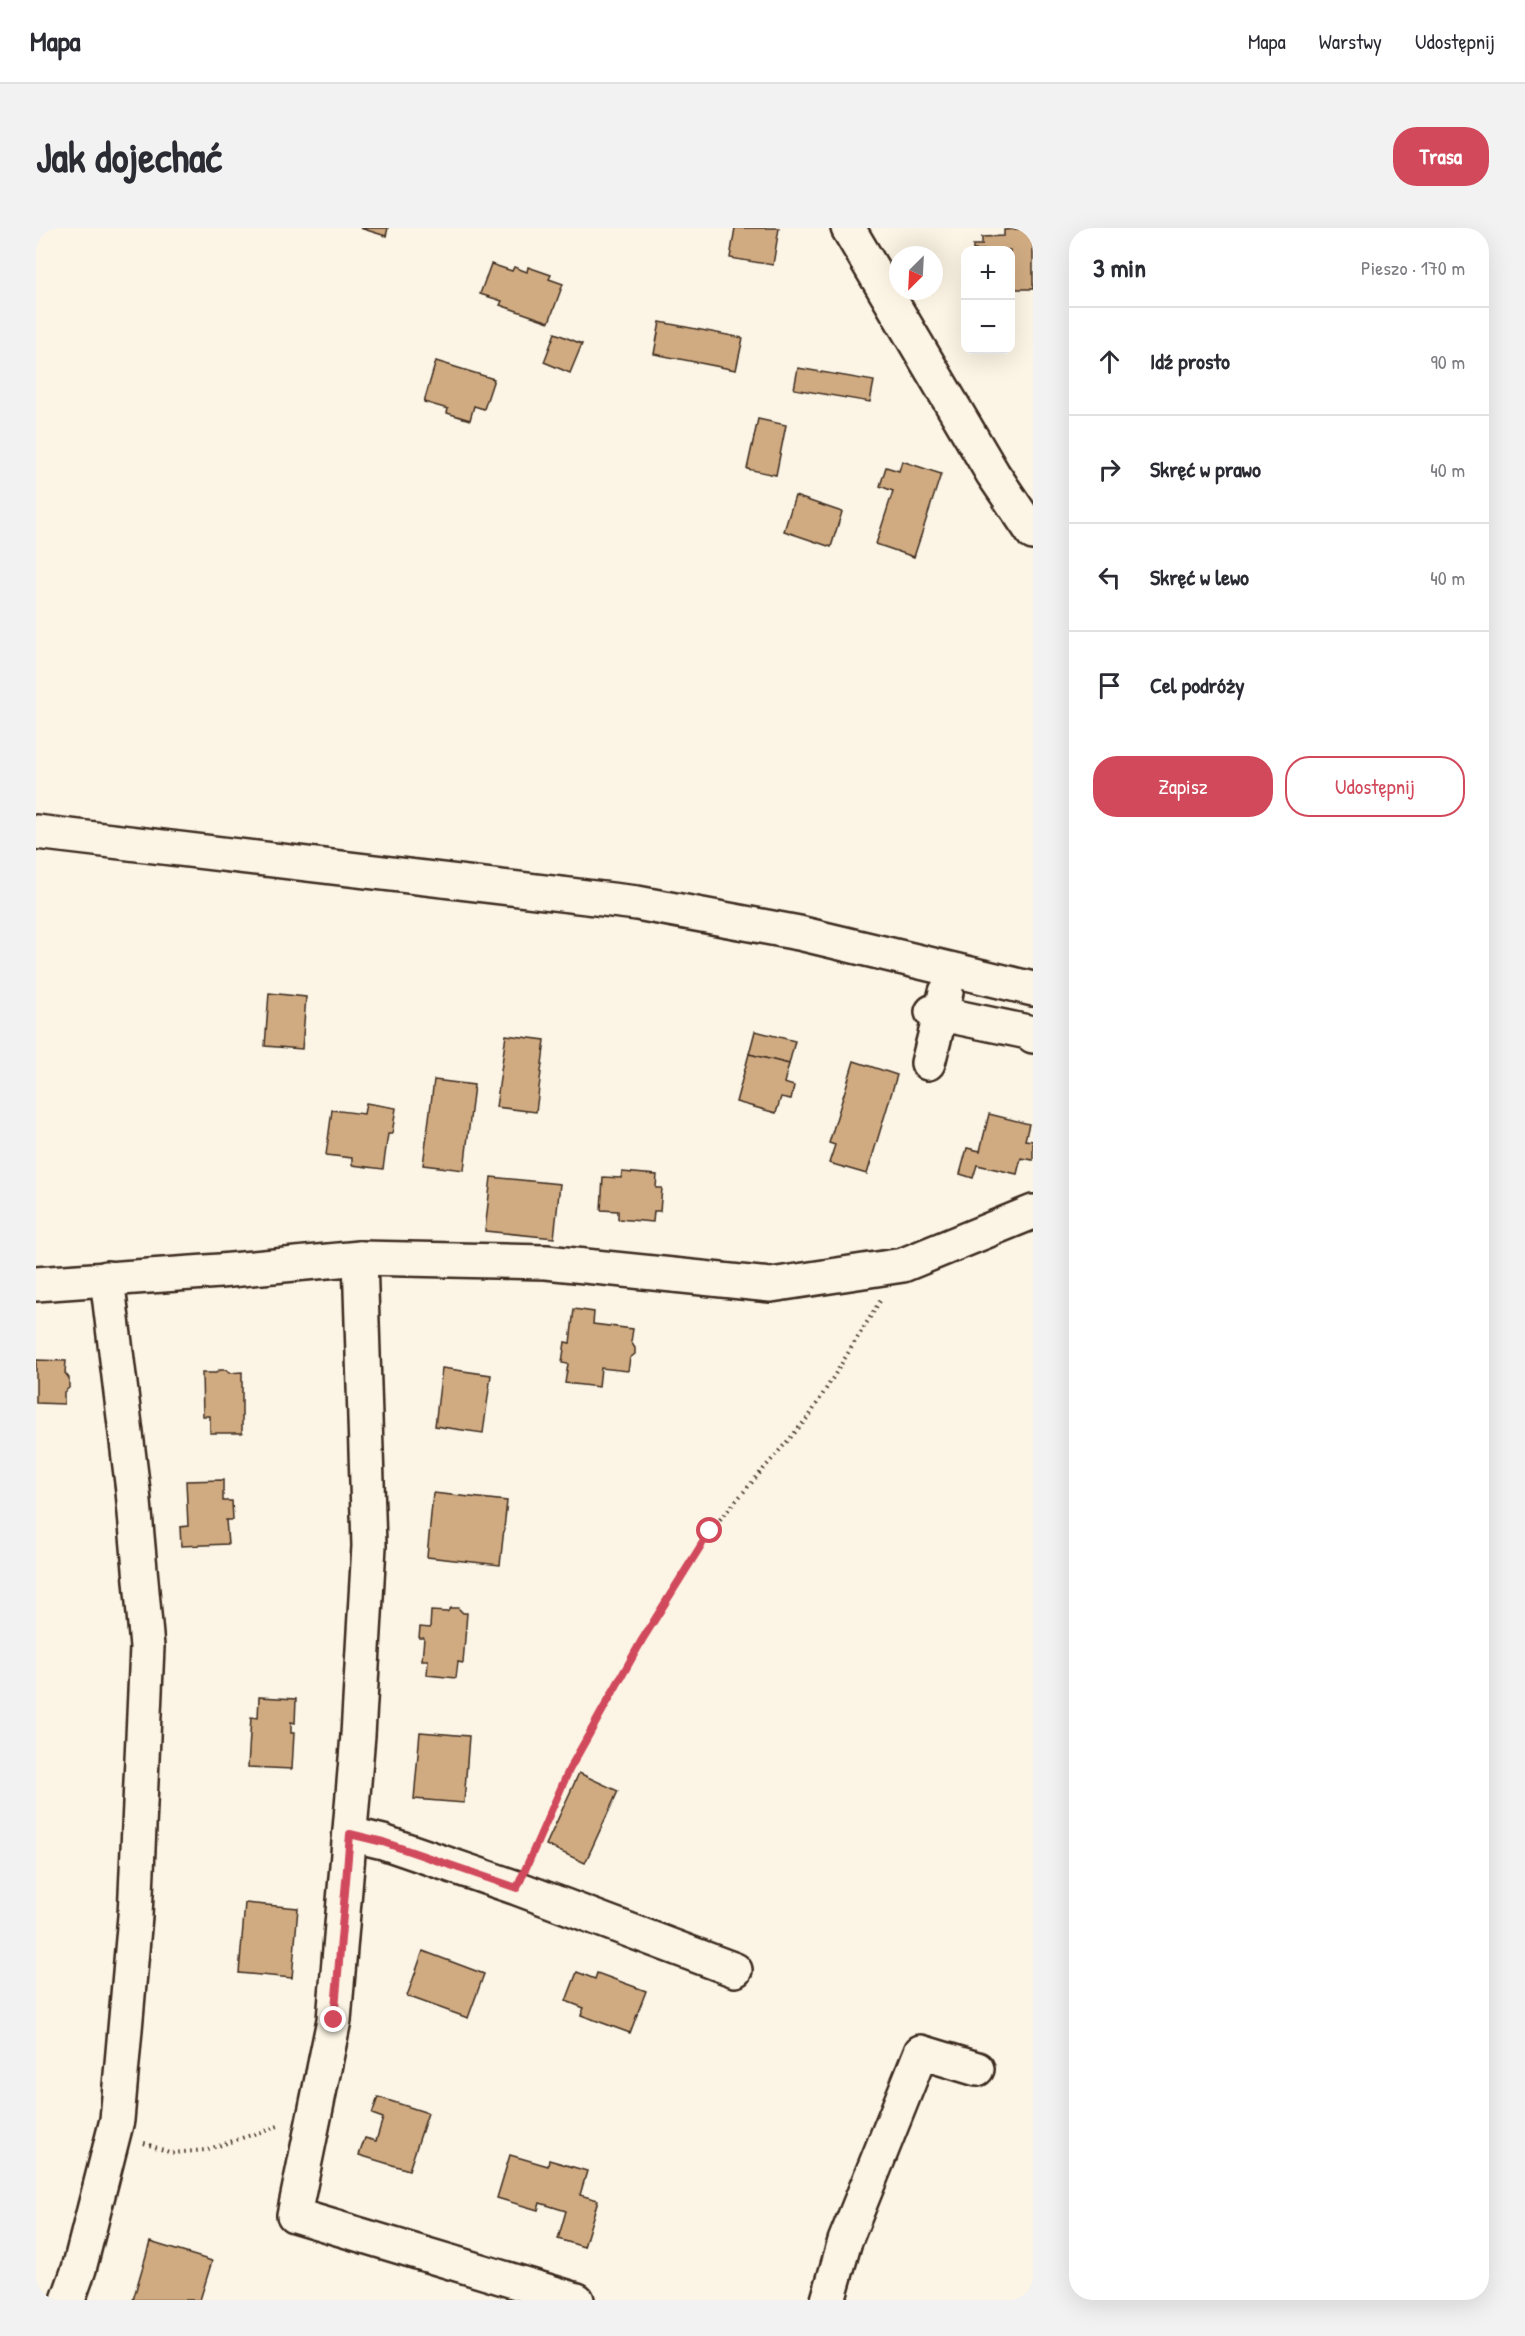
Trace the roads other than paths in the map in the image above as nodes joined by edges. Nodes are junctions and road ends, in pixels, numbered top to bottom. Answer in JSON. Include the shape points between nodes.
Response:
{"nodes":[{"id":1,"x":848,"y":228,"type":"edge"},
{"id":2,"x":1033,"y":533,"type":"edge"},
{"id":3,"x":36,"y":832,"type":"edge"},
{"id":4,"x":952,"y":969,"type":"junction"},
{"id":5,"x":1033,"y":989,"type":"edge"},
{"id":6,"x":937,"y":1013,"type":"junction"},
{"id":7,"x":1033,"y":1036,"type":"edge"},
{"id":8,"x":928,"y":1063,"type":"dead end"},
{"id":9,"x":1033,"y":1212,"type":"edge"},
{"id":10,"x":360,"y":1258,"type":"junction"},
{"id":11,"x":107,"y":1278,"type":"junction"},
{"id":12,"x":36,"y":1284,"type":"edge"},
{"id":13,"x":350,"y":1834,"type":"junction"},
{"id":14,"x":735,"y":1970,"type":"dead end"},
{"id":15,"x":977,"y":2069,"type":"dead end"},
{"id":16,"x":68,"y":2300,"type":"edge"},
{"id":17,"x":577,"y":2300,"type":"edge"},
{"id":18,"x":828,"y":2300,"type":"edge"}],
"edges":[{"from":1,"to":2,"type":"street","via":[[993,474]]},
{"from":3,"to":4,"type":"street","via":[[637,903],[799,933]]},
{"from":4,"to":5,"type":"street"},
{"from":4,"to":6,"type":"street"},
{"from":6,"to":7,"type":"street"},
{"from":6,"to":8,"type":"street"},
{"from":9,"to":10,"type":"street","via":[[903,1265],[771,1285],[546,1262]]},
{"from":10,"to":11,"type":"street"},
{"from":10,"to":13,"type":"street","via":[[369,1546]]},
{"from":11,"to":12,"type":"street"},
{"from":11,"to":16,"type":"street","via":[[147,1647],[135,1916],[117,2120]]},
{"from":13,"to":14,"type":"street","via":[[517,1888]]},
{"from":13,"to":17,"type":"street","via":[[334,2020],[294,2215]]},
{"from":15,"to":18,"type":"street","via":[[921,2052],[845,2241]]}]}
